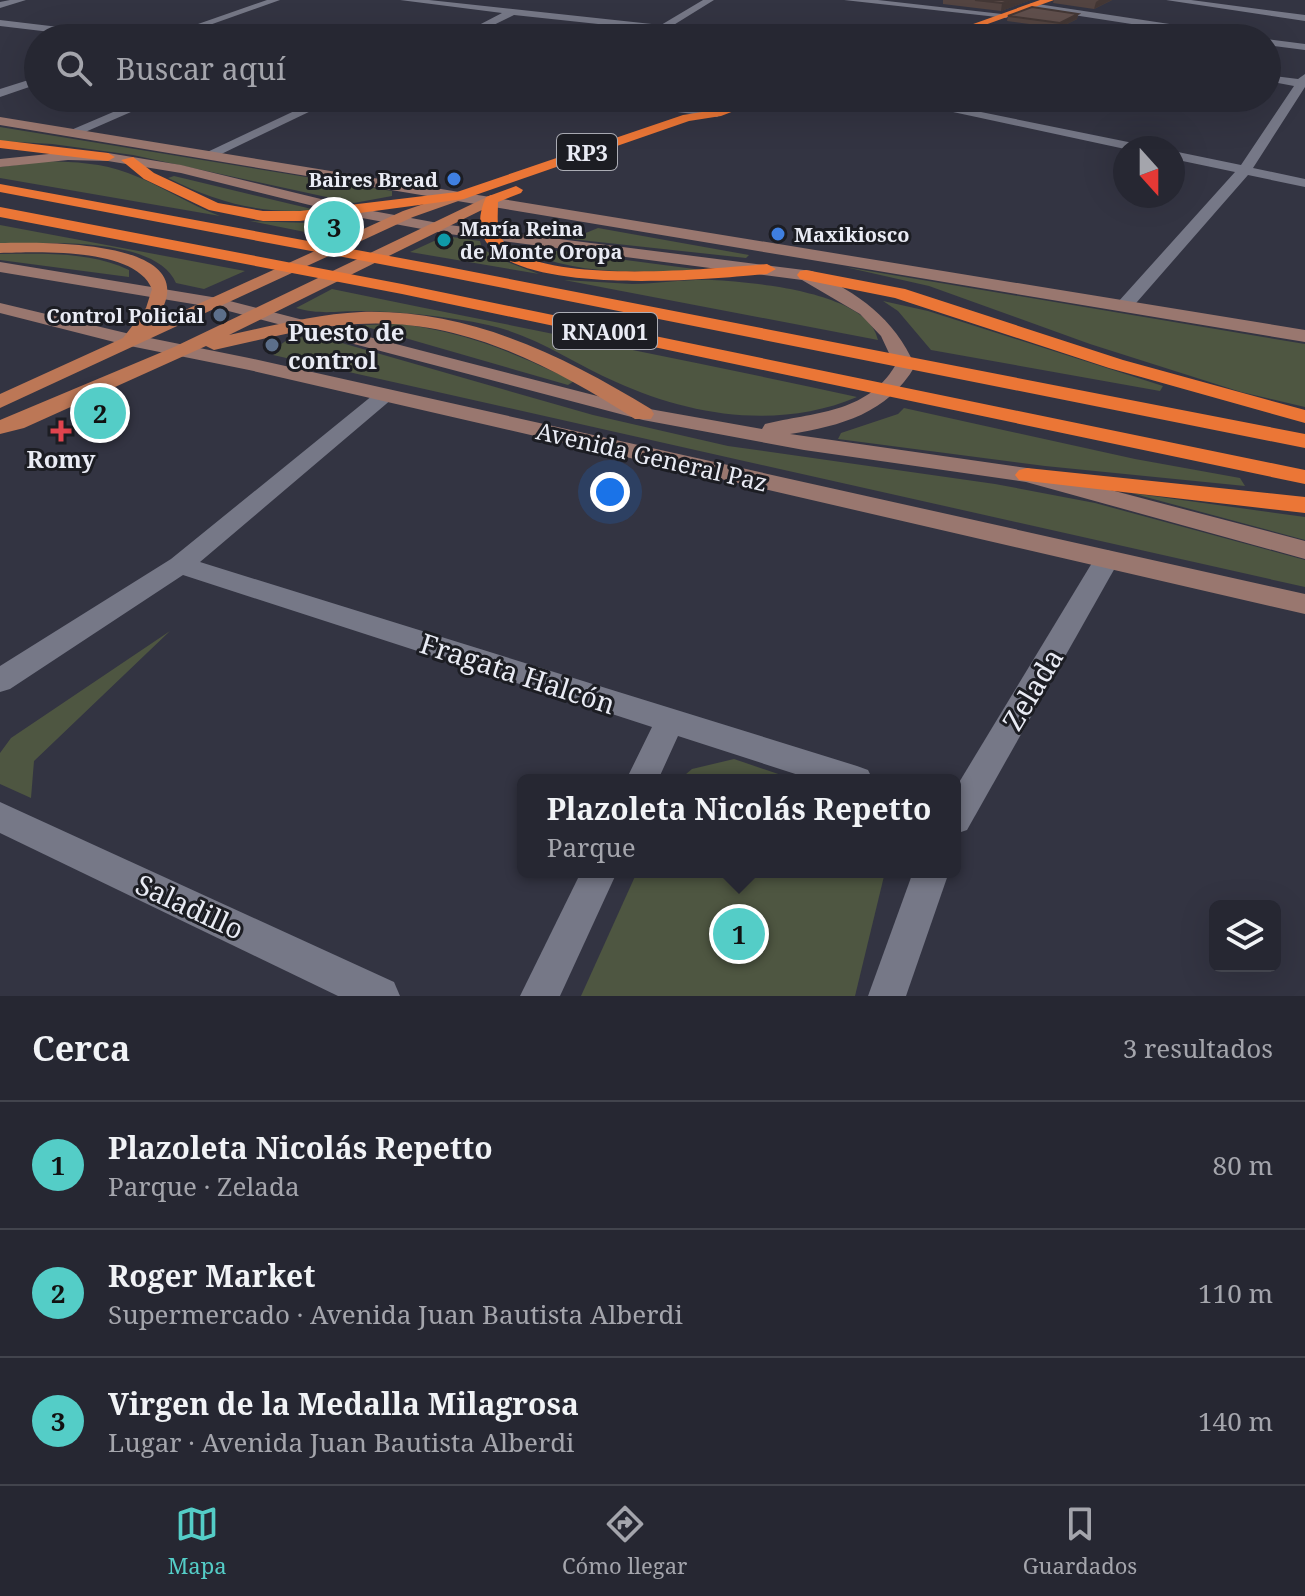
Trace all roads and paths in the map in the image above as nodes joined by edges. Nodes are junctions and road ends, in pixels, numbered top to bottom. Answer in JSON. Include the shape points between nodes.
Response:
{"nodes":[{"id":1,"x":21,"y":0,"type":"edge"},
{"id":2,"x":276,"y":0,"type":"edge"},
{"id":3,"x":404,"y":0,"type":"edge"},
{"id":4,"x":540,"y":0,"type":"edge"},
{"id":5,"x":709,"y":0,"type":"edge"},
{"id":6,"x":849,"y":0,"type":"edge"},
{"id":7,"x":1049,"y":0,"type":"edge"},
{"id":8,"x":1171,"y":0,"type":"edge"},
{"id":9,"x":880,"y":1,"type":"edge"},
{"id":10,"x":0,"y":5,"type":"edge"},
{"id":11,"x":1031,"y":6,"type":"junction"},
{"id":12,"x":514,"y":11,"type":"junction"},
{"id":13,"x":1006,"y":15,"type":"junction"},
{"id":14,"x":1305,"y":18,"type":"edge"},
{"id":15,"x":0,"y":23,"type":"edge"},
{"id":16,"x":205,"y":24,"type":"edge"},
{"id":17,"x":488,"y":24,"type":"edge"},
{"id":18,"x":627,"y":24,"type":"edge"},
{"id":19,"x":669,"y":24,"type":"edge"},
{"id":20,"x":981,"y":24,"type":"edge"},
{"id":21,"x":1150,"y":24,"type":"edge"},
{"id":22,"x":24,"y":26,"type":"edge"},
{"id":23,"x":1281,"y":44,"type":"edge"},
{"id":24,"x":1305,"y":47,"type":"edge"},
{"id":25,"x":1281,"y":80,"type":"edge"},
{"id":26,"x":1304,"y":82,"type":"edge"},
{"id":27,"x":24,"y":85,"type":"edge"},
{"id":28,"x":0,"y":93,"type":"edge"},
{"id":29,"x":123,"y":112,"type":"edge"},
{"id":30,"x":302,"y":112,"type":"edge"},
{"id":31,"x":709,"y":112,"type":"edge"},
{"id":32,"x":720,"y":112,"type":"edge"},
{"id":33,"x":962,"y":112,"type":"edge"},
{"id":34,"x":717,"y":113,"type":"junction"},
{"id":35,"x":0,"y":121,"type":"edge"},
{"id":36,"x":71,"y":133,"type":"junction"},
{"id":37,"x":1113,"y":143,"type":"edge"},
{"id":38,"x":0,"y":144,"type":"edge"},
{"id":39,"x":208,"y":155,"type":"junction"},
{"id":40,"x":108,"y":157,"type":"junction"},
{"id":41,"x":1185,"y":158,"type":"edge"},
{"id":42,"x":128,"y":160,"type":"junction"},
{"id":43,"x":0,"y":163,"type":"edge"},
{"id":44,"x":1245,"y":170,"type":"junction"},
{"id":45,"x":1305,"y":183,"type":"edge"},
{"id":46,"x":0,"y":188,"type":"edge"},
{"id":47,"x":459,"y":196,"type":"junction"},
{"id":48,"x":491,"y":200,"type":"junction"},
{"id":49,"x":0,"y":212,"type":"edge"},
{"id":50,"x":0,"y":248,"type":"edge"},
{"id":51,"x":0,"y":267,"type":"edge"},
{"id":52,"x":767,"y":269,"type":"junction"},
{"id":53,"x":806,"y":275,"type":"junction"},
{"id":54,"x":1124,"y":306,"type":"junction"},
{"id":55,"x":0,"y":308,"type":"edge"},
{"id":56,"x":1305,"y":336,"type":"edge"},
{"id":57,"x":130,"y":340,"type":"junction"},
{"id":58,"x":181,"y":351,"type":"junction"},
{"id":59,"x":385,"y":395,"type":"junction"},
{"id":60,"x":0,"y":402,"type":"edge"},
{"id":61,"x":643,"y":414,"type":"junction"},
{"id":62,"x":1305,"y":417,"type":"edge"},
{"id":63,"x":0,"y":427,"type":"edge"},
{"id":64,"x":706,"y":427,"type":"junction"},
{"id":65,"x":1305,"y":441,"type":"edge"},
{"id":66,"x":1027,"y":475,"type":"junction"},
{"id":67,"x":1305,"y":477,"type":"edge"},
{"id":68,"x":1305,"y":505,"type":"edge"},
{"id":69,"x":1305,"y":550,"type":"edge"},
{"id":70,"x":1107,"y":559,"type":"junction"},
{"id":71,"x":180,"y":565,"type":"junction"},
{"id":72,"x":1305,"y":604,"type":"edge"},
{"id":73,"x":0,"y":681,"type":"edge"},
{"id":74,"x":670,"y":721,"type":"junction"},
{"id":75,"x":645,"y":774,"type":"edge"},
{"id":76,"x":838,"y":774,"type":"edge"},
{"id":77,"x":961,"y":806,"type":"edge"},
{"id":78,"x":0,"y":817,"type":"edge"},
{"id":79,"x":596,"y":878,"type":"edge"},
{"id":80,"x":929,"y":878,"type":"edge"},
{"id":81,"x":380,"y":996,"type":"edge"},
{"id":82,"x":540,"y":996,"type":"edge"},
{"id":83,"x":887,"y":996,"type":"edge"}],
"edges":[{"from":1,"to":10,"type":"street"},
{"from":2,"to":16,"type":"street"},
{"from":3,"to":12,"type":"street"},
{"from":4,"to":12,"type":"street"},
{"from":5,"to":19,"type":"street"},
{"from":6,"to":9,"type":"street"},
{"from":7,"to":11,"type":"highway"},
{"from":8,"to":14,"type":"street"},
{"from":9,"to":13,"type":"street"},
{"from":11,"to":13,"type":"highway"},
{"from":11,"to":21,"type":"street"},
{"from":12,"to":17,"type":"street"},
{"from":12,"to":18,"type":"street"},
{"from":13,"to":20,"type":"highway"},
{"from":15,"to":22,"type":"street"},
{"from":23,"to":24,"type":"street"},
{"from":25,"to":26,"type":"street"},
{"from":26,"to":44,"type":"street"},
{"from":27,"to":28,"type":"street"},
{"from":29,"to":36,"type":"street"},
{"from":30,"to":39,"type":"street"},
{"from":31,"to":34,"type":"street"},
{"from":32,"to":34,"type":"highway","number":"RP3"},
{"from":33,"to":37,"type":"street"},
{"from":34,"to":47,"type":"highway","number":"RP3","via":[[687,118]]},
{"from":34,"to":48,"type":"highway","number":"RP3"},
{"from":35,"to":36,"type":"street"},
{"from":36,"to":39,"type":"street"},
{"from":38,"to":40,"type":"highway"},
{"from":39,"to":47,"type":"street"},
{"from":40,"to":42,"type":"street"},
{"from":40,"to":43,"type":"street"},
{"from":41,"to":44,"type":"street"},
{"from":42,"to":47,"type":"highway","via":[[200,202],[263,216],[331,214]]},
{"from":42,"to":52,"type":"street","via":[[399,221]]},
{"from":44,"to":45,"type":"street"},
{"from":44,"to":54,"type":"street"},
{"from":46,"to":65,"type":"highway","number":"RNA001"},
{"from":47,"to":48,"type":"street"},
{"from":47,"to":57,"type":"main road"},
{"from":48,"to":52,"type":"highway","via":[[493,238],[509,255],[536,266],[641,276]]},
{"from":48,"to":54,"type":"street"},
{"from":48,"to":58,"type":"main road"},
{"from":49,"to":67,"type":"highway","number":"RNA001","via":[[402,289]]},
{"from":50,"to":57,"type":"main road","via":[[103,253],[152,270],[161,291],[157,305]]},
{"from":51,"to":61,"type":"street","via":[[218,303]]},
{"from":52,"to":53,"type":"street"},
{"from":53,"to":62,"type":"highway","via":[[899,293],[1116,364]]},
{"from":53,"to":64,"type":"street","via":[[845,294],[887,329],[905,366],[899,379],[876,400],[802,426]]},
{"from":54,"to":56,"type":"street"},
{"from":55,"to":57,"type":"street","name":"Avenida General Paz"},
{"from":57,"to":58,"type":"street","name":"Avenida General Paz"},
{"from":57,"to":60,"type":"main road"},
{"from":58,"to":59,"type":"street","name":"Avenida General Paz"},
{"from":58,"to":61,"type":"main road","via":[[360,318],[439,322],[513,343],[580,374]]},
{"from":58,"to":63,"type":"main road"},
{"from":59,"to":70,"type":"street","name":"Avenida General Paz"},
{"from":59,"to":71,"type":"street"},
{"from":61,"to":64,"type":"street"},
{"from":64,"to":66,"type":"street"},
{"from":66,"to":68,"type":"highway"},
{"from":66,"to":69,"type":"street"},
{"from":70,"to":72,"type":"street","name":"Avenida General Paz"},
{"from":70,"to":77,"type":"street","name":"Zelada"},
{"from":71,"to":73,"type":"street"},
{"from":71,"to":74,"type":"street","name":"Fragata Halcón"},
{"from":74,"to":75,"type":"street"},
{"from":74,"to":76,"type":"street","name":"Fragata Halcón"},
{"from":78,"to":81,"type":"street","name":"Saladillo"},
{"from":79,"to":82,"type":"street"},
{"from":80,"to":83,"type":"street"}]}
